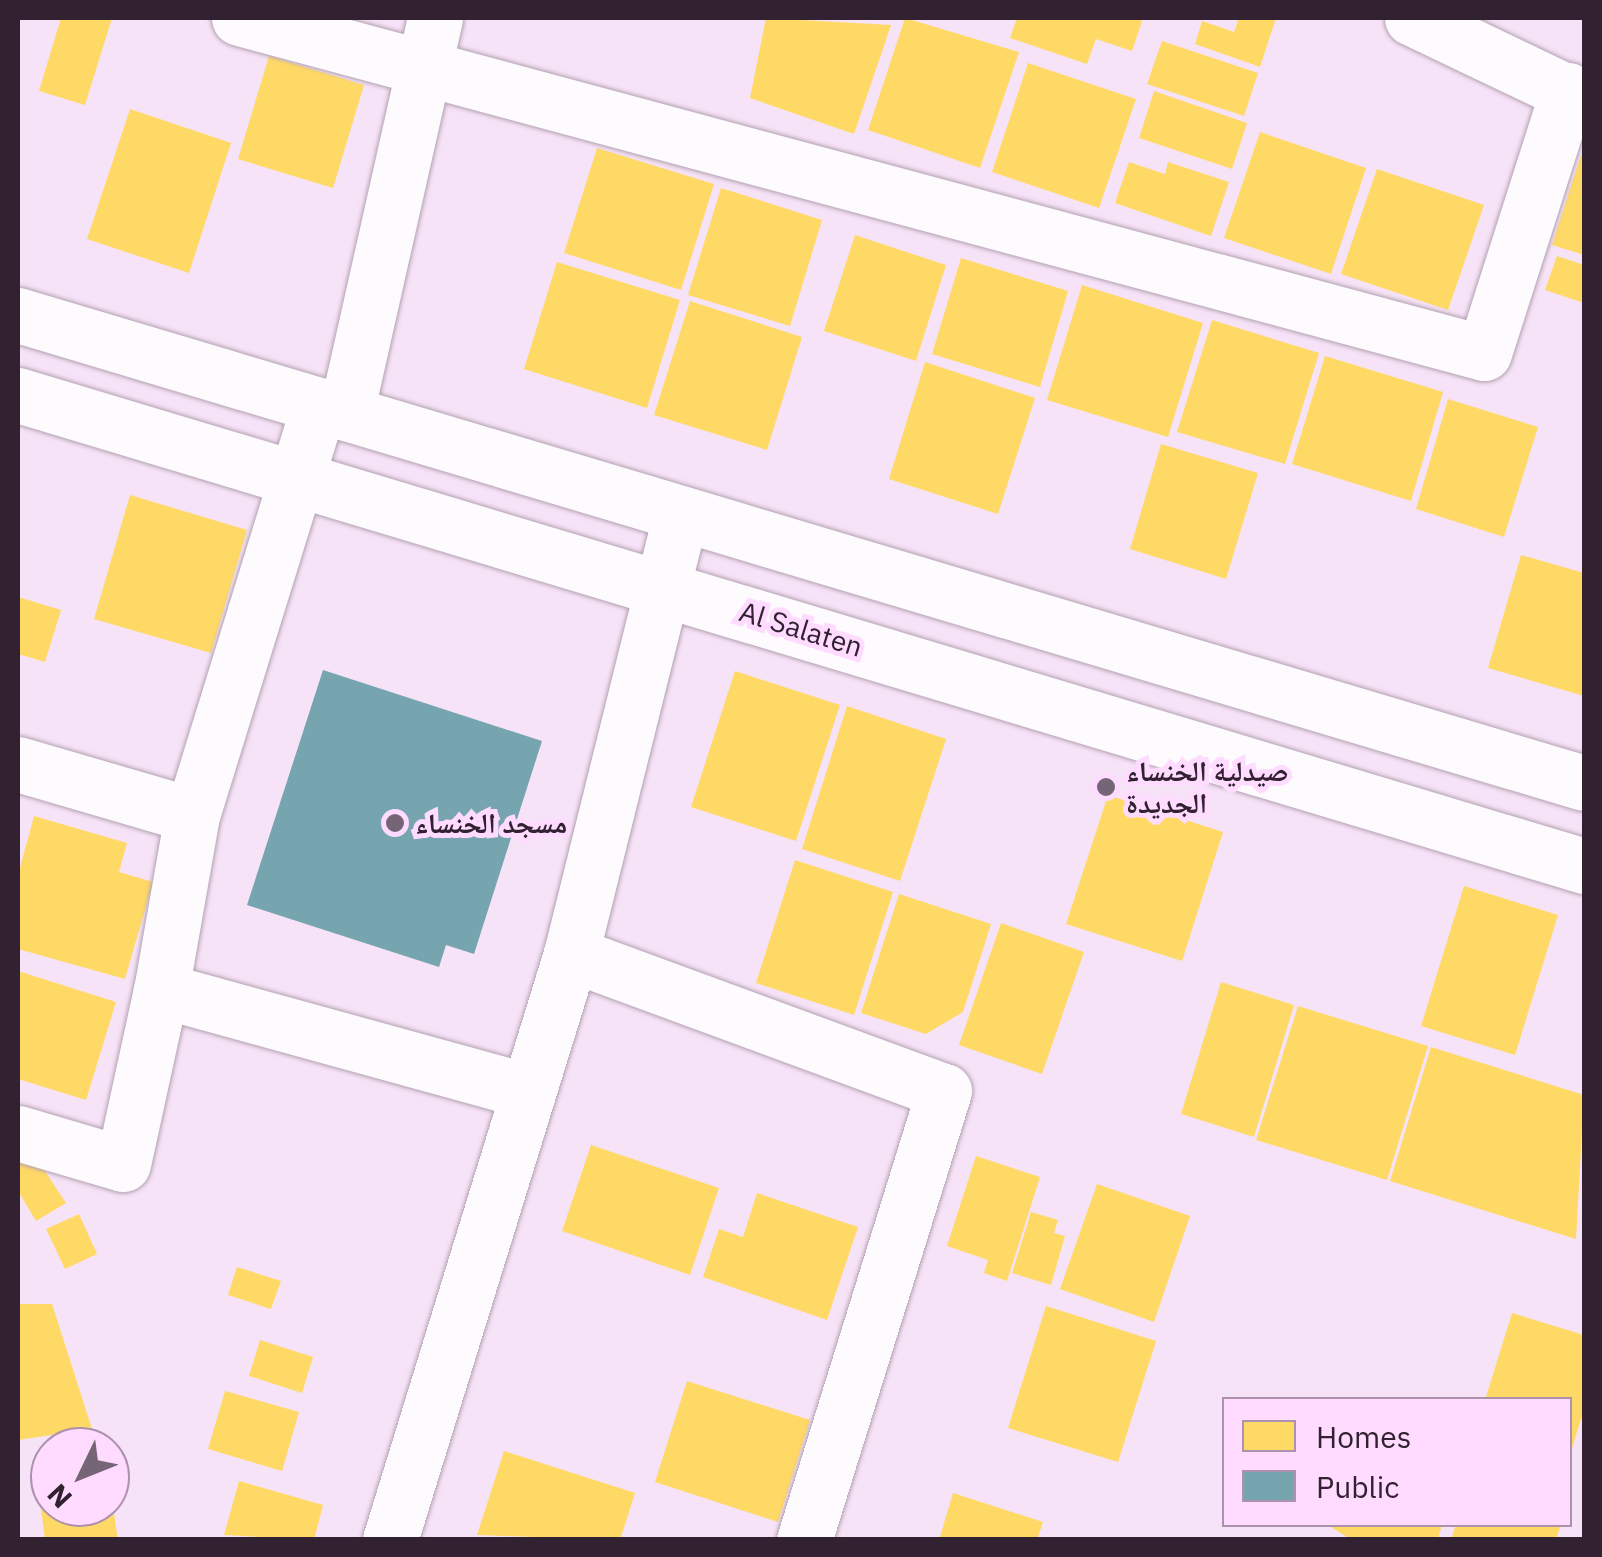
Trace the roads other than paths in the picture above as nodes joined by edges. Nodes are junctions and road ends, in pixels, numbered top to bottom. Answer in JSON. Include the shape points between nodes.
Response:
{"nodes":[{"id":1,"x":239,"y":18,"type":"edge"},
{"id":2,"x":1412,"y":18,"type":"edge"},
{"id":3,"x":428,"y":42,"type":"edge"},
{"id":4,"x":1576,"y":95,"type":"edge"},
{"id":5,"x":18,"y":315,"type":"edge"},
{"id":6,"x":18,"y":395,"type":"edge"},
{"id":7,"x":333,"y":409,"type":"junction"},
{"id":8,"x":296,"y":480,"type":"junction"},
{"id":9,"x":680,"y":518,"type":"junction"},
{"id":10,"x":662,"y":586,"type":"junction"},
{"id":11,"x":18,"y":764,"type":"edge"},
{"id":12,"x":1584,"y":783,"type":"edge"},
{"id":13,"x":192,"y":815,"type":"junction"},
{"id":14,"x":1584,"y":866,"type":"edge"},
{"id":15,"x":571,"y":954,"type":"junction"},
{"id":16,"x":161,"y":990,"type":"junction"},
{"id":17,"x":527,"y":1092,"type":"junction"},
{"id":18,"x":18,"y":1133,"type":"edge"},
{"id":19,"x":390,"y":1540,"type":"edge"},
{"id":20,"x":804,"y":1540,"type":"edge"}],
"edges":[{"from":1,"to":3,"type":"street"},
{"from":2,"to":4,"type":"street"},
{"from":3,"to":4,"type":"street","via":[[1484,353]]},
{"from":3,"to":7,"type":"street"},
{"from":5,"to":7,"type":"street"},
{"from":6,"to":8,"type":"street","name":"Al Salaten"},
{"from":7,"to":8,"type":"street"},
{"from":7,"to":9,"type":"street"},
{"from":8,"to":10,"type":"street","name":"Al Salaten"},
{"from":8,"to":13,"type":"street"},
{"from":9,"to":10,"type":"street"},
{"from":9,"to":12,"type":"street"},
{"from":10,"to":14,"type":"street","name":"Al Salaten"},
{"from":10,"to":15,"type":"street"},
{"from":11,"to":13,"type":"street"},
{"from":13,"to":16,"type":"street"},
{"from":15,"to":17,"type":"street"},
{"from":15,"to":20,"type":"street","via":[[944,1091]]},
{"from":16,"to":17,"type":"street"},
{"from":16,"to":18,"type":"street","via":[[123,1164]]},
{"from":17,"to":19,"type":"street"}]}
